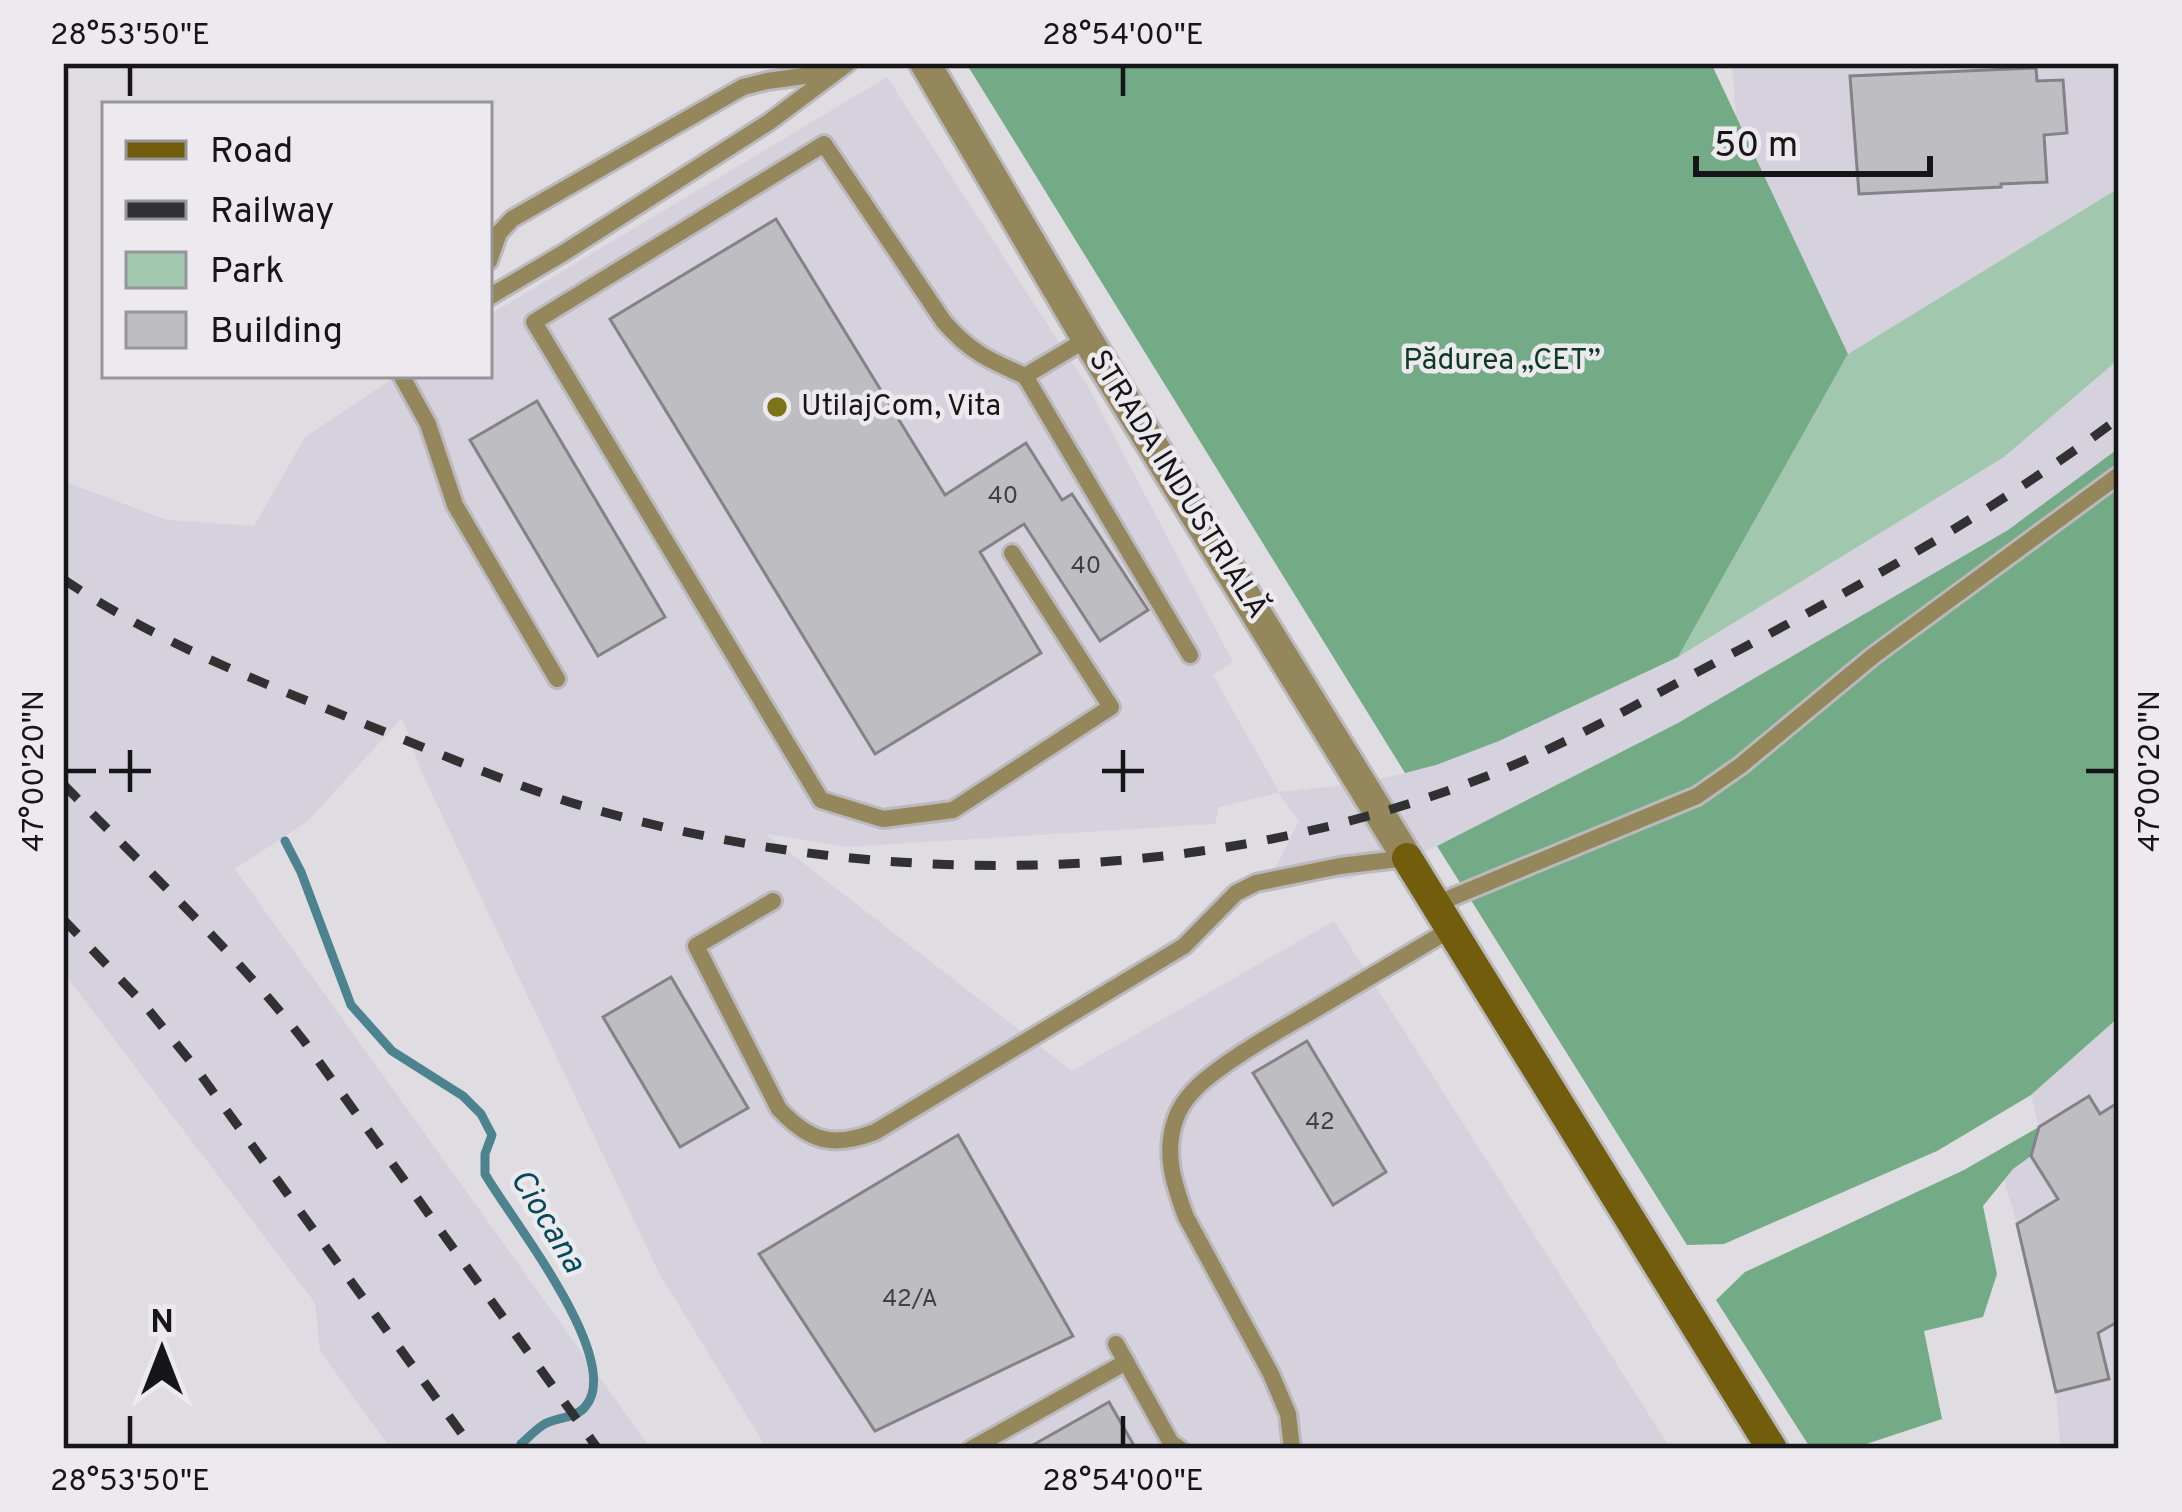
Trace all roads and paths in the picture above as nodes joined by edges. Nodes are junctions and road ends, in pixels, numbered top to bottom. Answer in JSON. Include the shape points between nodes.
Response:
{"nodes":[{"id":1,"x":925,"y":63,"type":"edge"},
{"id":2,"x":842,"y":67,"type":"edge"},
{"id":3,"x":492,"y":253,"type":"edge"},
{"id":4,"x":492,"y":295,"type":"edge"},
{"id":5,"x":1087,"y":339,"type":"junction"},
{"id":6,"x":1024,"y":376,"type":"junction"},
{"id":7,"x":403,"y":378,"type":"edge"},
{"id":8,"x":2119,"y":476,"type":"edge"},
{"id":9,"x":1012,"y":553,"type":"dead end"},
{"id":10,"x":1190,"y":655,"type":"dead end"},
{"id":11,"x":556,"y":679,"type":"dead end"},
{"id":12,"x":1407,"y":858,"type":"junction"},
{"id":13,"x":772,"y":901,"type":"dead end"},
{"id":14,"x":1443,"y":917,"type":"junction"},
{"id":15,"x":1116,"y":1344,"type":"dead end"},
{"id":16,"x":1126,"y":1362,"type":"junction"},
{"id":17,"x":970,"y":1449,"type":"edge"},
{"id":18,"x":1180,"y":1449,"type":"edge"},
{"id":19,"x":1292,"y":1449,"type":"edge"},
{"id":20,"x":1772,"y":1449,"type":"edge"}],
"edges":[{"from":1,"to":5,"type":"street","name":"STRADA INDUSTRIALĂ"},
{"from":2,"to":3,"type":"lane","via":[[743,88],[512,219]]},
{"from":2,"to":4,"type":"lane","via":[[769,122]]},
{"from":5,"to":6,"type":"lane"},
{"from":5,"to":12,"type":"street","name":"STRADA INDUSTRIALĂ"},
{"from":6,"to":9,"type":"lane","via":[[964,345],[944,322],[824,144],[535,322],[821,800],[883,819],[953,810],[1111,707]]},
{"from":6,"to":10,"type":"lane"},
{"from":7,"to":11,"type":"lane","via":[[455,505]]},
{"from":8,"to":14,"type":"lane","via":[[1697,796]]},
{"from":12,"to":13,"type":"lane","via":[[1236,893],[1184,946],[850,1142],[814,1137],[779,1109],[696,946]]},
{"from":12,"to":14,"type":"main road","name":"STRADA INDUSTRIALĂ"},
{"from":14,"to":19,"type":"lane","via":[[1209,1076],[1177,1116],[1170,1166],[1177,1192],[1288,1414]]},
{"from":14,"to":20,"type":"main road","name":"STRADA INDUSTRIALĂ"},
{"from":15,"to":16,"type":"lane"},
{"from":16,"to":17,"type":"lane"},
{"from":16,"to":18,"type":"lane"}]}
